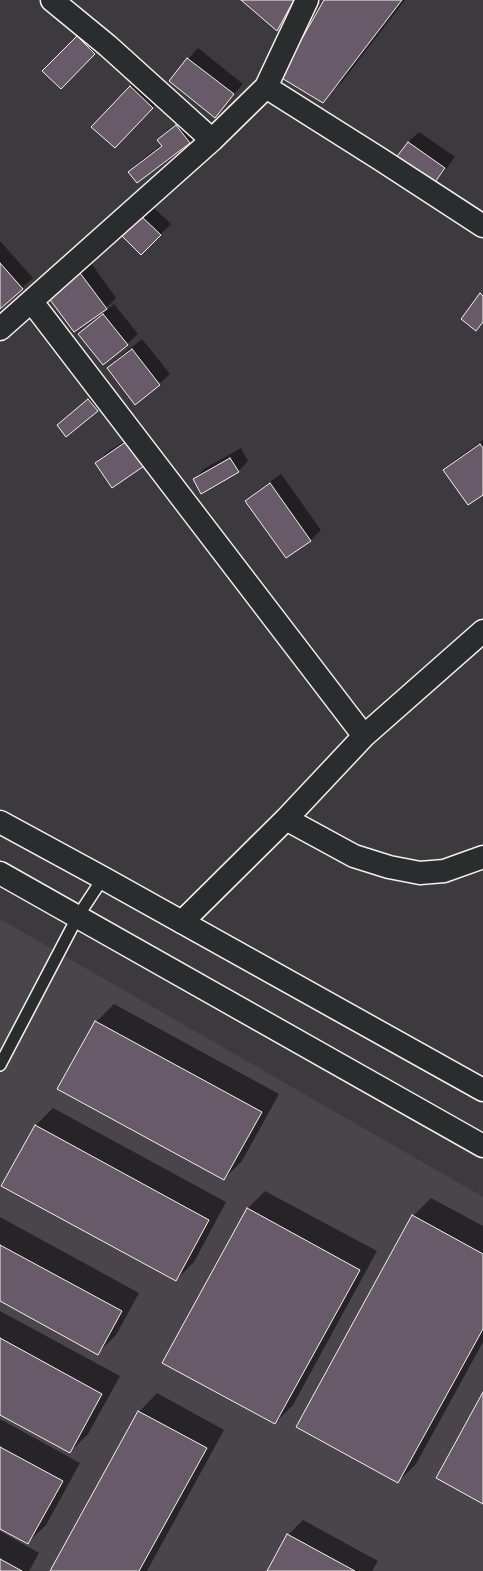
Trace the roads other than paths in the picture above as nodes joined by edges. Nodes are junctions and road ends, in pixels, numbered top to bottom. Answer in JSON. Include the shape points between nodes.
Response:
{"nodes":[{"id":1,"x":52,"y":0,"type":"edge"},
{"id":2,"x":307,"y":0,"type":"edge"},
{"id":3,"x":266,"y":87,"type":"junction"},
{"id":4,"x":212,"y":140,"type":"junction"},
{"id":5,"x":483,"y":226,"type":"edge"},
{"id":6,"x":32,"y":302,"type":"junction"},
{"id":7,"x":0,"y":329,"type":"edge"},
{"id":8,"x":483,"y":631,"type":"edge"},
{"id":9,"x":364,"y":736,"type":"junction"},
{"id":10,"x":286,"y":819,"type":"junction"},
{"id":11,"x":0,"y":822,"type":"edge"},
{"id":12,"x":483,"y":857,"type":"edge"},
{"id":13,"x":0,"y":873,"type":"edge"},
{"id":14,"x":103,"y":878,"type":"junction"},
{"id":15,"x":78,"y":916,"type":"junction"},
{"id":16,"x":182,"y":922,"type":"junction"},
{"id":17,"x":0,"y":1065,"type":"edge"},
{"id":18,"x":483,"y":1090,"type":"edge"},
{"id":19,"x":483,"y":1146,"type":"edge"}],
"edges":[{"from":1,"to":4,"type":"street","via":[[108,46]]},
{"from":2,"to":3,"type":"street"},
{"from":3,"to":4,"type":"street"},
{"from":3,"to":5,"type":"street"},
{"from":4,"to":6,"type":"street"},
{"from":6,"to":7,"type":"street"},
{"from":6,"to":9,"type":"street"},
{"from":8,"to":9,"type":"street"},
{"from":9,"to":10,"type":"street"},
{"from":10,"to":12,"type":"street","via":[[354,856],[420,874],[444,871]]},
{"from":10,"to":16,"type":"street"},
{"from":11,"to":14,"type":"street"},
{"from":13,"to":15,"type":"street"},
{"from":14,"to":15,"type":"lane"},
{"from":14,"to":16,"type":"street"},
{"from":15,"to":17,"type":"lane"},
{"from":15,"to":19,"type":"street"},
{"from":16,"to":18,"type":"street"}]}
